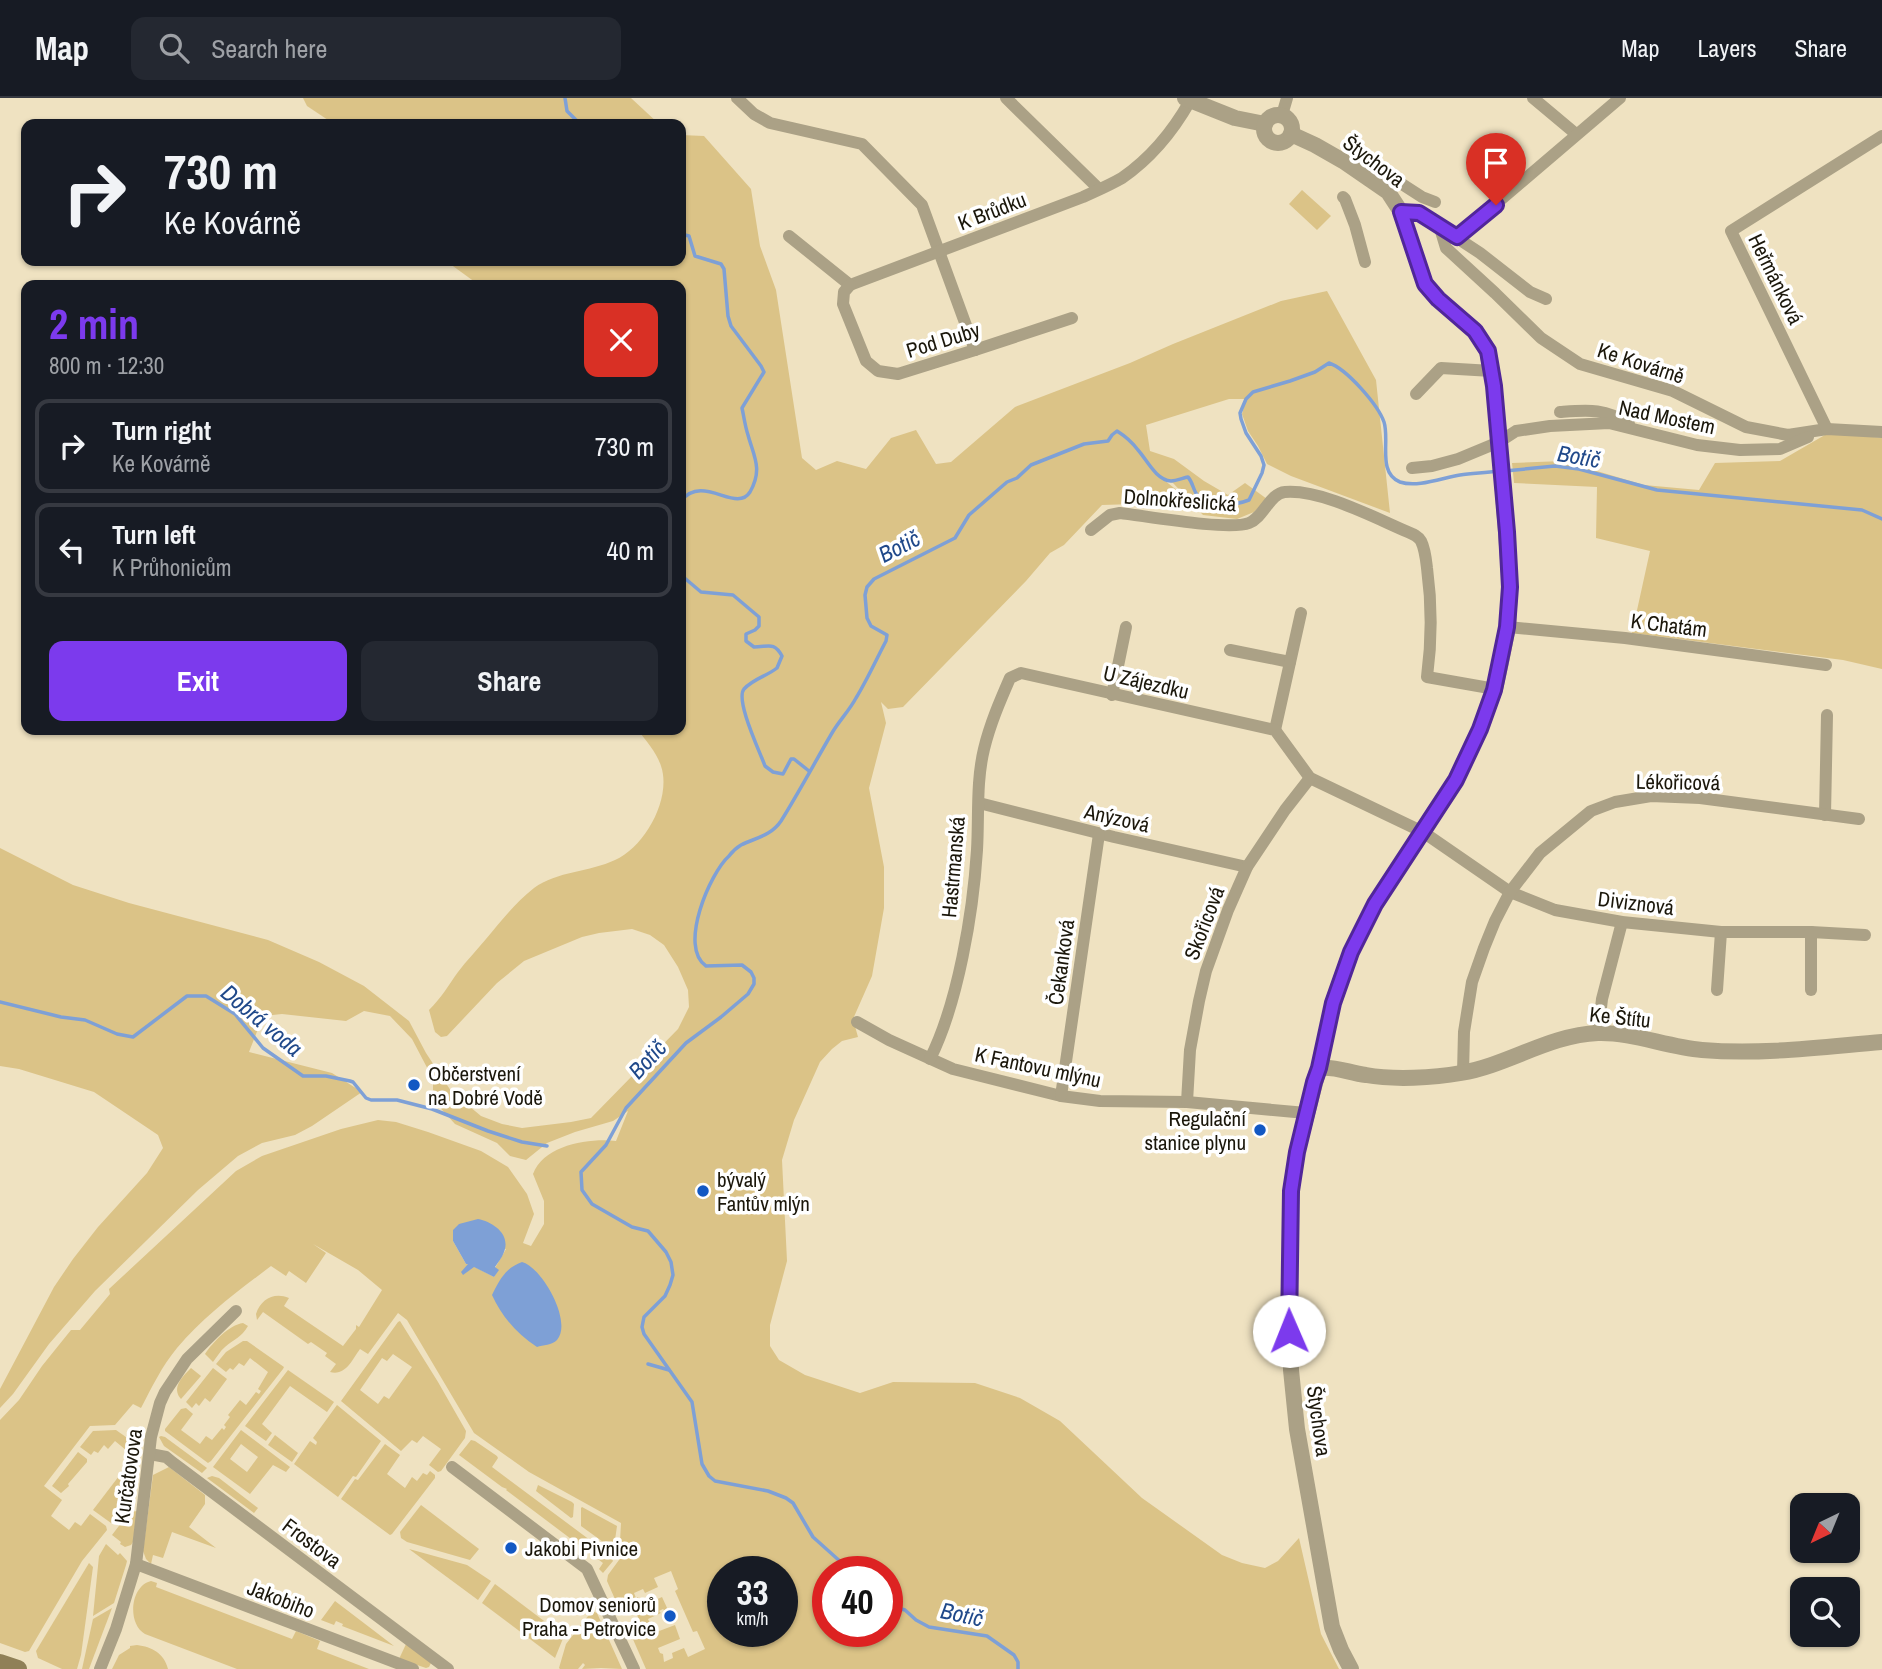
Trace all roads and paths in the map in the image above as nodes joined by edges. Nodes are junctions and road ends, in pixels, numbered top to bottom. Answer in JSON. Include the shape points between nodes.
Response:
{"nodes":[{"id":1,"x":737,"y":98,"type":"edge"},
{"id":2,"x":1006,"y":98,"type":"edge"},
{"id":3,"x":1287,"y":98,"type":"edge"},
{"id":4,"x":1534,"y":98,"type":"edge"},
{"id":5,"x":1620,"y":98,"type":"edge"},
{"id":6,"x":1187,"y":99,"type":"edge"},
{"id":7,"x":1282,"y":115,"type":"junction"},
{"id":8,"x":1265,"y":124,"type":"junction"},
{"id":9,"x":1291,"y":134,"type":"junction"},
{"id":10,"x":1576,"y":134,"type":"junction"},
{"id":11,"x":1882,"y":136,"type":"edge"},
{"id":12,"x":1348,"y":164,"type":"junction"},
{"id":13,"x":1098,"y":189,"type":"junction"},
{"id":14,"x":1343,"y":197,"type":"dead end"},
{"id":15,"x":1435,"y":202,"type":"dead end"},
{"id":16,"x":1401,"y":212,"type":"junction"},
{"id":17,"x":1440,"y":228,"type":"junction"},
{"id":18,"x":789,"y":236,"type":"dead end"},
{"id":19,"x":1457,"y":237,"type":"junction"},
{"id":20,"x":940,"y":252,"type":"junction"},
{"id":21,"x":1365,"y":262,"type":"dead end"},
{"id":22,"x":850,"y":285,"type":"junction"},
{"id":23,"x":1546,"y":299,"type":"dead end"},
{"id":24,"x":1072,"y":318,"type":"dead end"},
{"id":25,"x":975,"y":350,"type":"junction"},
{"id":26,"x":1492,"y":371,"type":"junction"},
{"id":27,"x":1416,"y":394,"type":"dead end"},
{"id":28,"x":1560,"y":412,"type":"dead end"},
{"id":29,"x":1827,"y":429,"type":"junction"},
{"id":30,"x":1637,"y":431,"type":"junction"},
{"id":31,"x":1882,"y":432,"type":"edge"},
{"id":32,"x":1500,"y":446,"type":"junction"},
{"id":33,"x":1412,"y":468,"type":"dead end"},
{"id":34,"x":1091,"y":530,"type":"dead end"},
{"id":35,"x":1301,"y":613,"type":"dead end"},
{"id":36,"x":1126,"y":627,"type":"dead end"},
{"id":37,"x":1507,"y":627,"type":"junction"},
{"id":38,"x":1230,"y":650,"type":"dead end"},
{"id":39,"x":1290,"y":662,"type":"junction"},
{"id":40,"x":1826,"y":665,"type":"dead end"},
{"id":41,"x":1010,"y":678,"type":"joint"},
{"id":42,"x":1494,"y":690,"type":"junction"},
{"id":43,"x":1112,"y":695,"type":"junction"},
{"id":44,"x":1827,"y":715,"type":"dead end"},
{"id":45,"x":1275,"y":730,"type":"junction"},
{"id":46,"x":1310,"y":778,"type":"junction"},
{"id":47,"x":979,"y":803,"type":"junction"},
{"id":48,"x":1825,"y":815,"type":"junction"},
{"id":49,"x":1859,"y":819,"type":"dead end"},
{"id":50,"x":1423,"y":832,"type":"junction"},
{"id":51,"x":1099,"y":834,"type":"junction"},
{"id":52,"x":1247,"y":867,"type":"junction"},
{"id":53,"x":1510,"y":892,"type":"junction"},
{"id":54,"x":1622,"y":922,"type":"junction"},
{"id":55,"x":1721,"y":932,"type":"junction"},
{"id":56,"x":1811,"y":932,"type":"junction"},
{"id":57,"x":1866,"y":935,"type":"dead end"},
{"id":58,"x":1717,"y":990,"type":"dead end"},
{"id":59,"x":1811,"y":990,"type":"dead end"},
{"id":60,"x":857,"y":1022,"type":"dead end"},
{"id":61,"x":1598,"y":1033,"type":"junction"},
{"id":62,"x":1882,"y":1042,"type":"edge"},
{"id":63,"x":930,"y":1059,"type":"junction"},
{"id":64,"x":1319,"y":1068,"type":"junction"},
{"id":65,"x":1463,"y":1073,"type":"junction"},
{"id":66,"x":1061,"y":1096,"type":"junction"},
{"id":67,"x":1187,"y":1102,"type":"junction"},
{"id":68,"x":1306,"y":1113,"type":"junction"},
{"id":69,"x":236,"y":1311,"type":"dead end"},
{"id":70,"x":150,"y":1454,"type":"junction"},
{"id":71,"x":452,"y":1467,"type":"dead end"},
{"id":72,"x":136,"y":1564,"type":"junction"},
{"id":73,"x":0,"y":1663,"type":"edge"},
{"id":74,"x":18,"y":1669,"type":"edge"},
{"id":75,"x":100,"y":1669,"type":"edge"},
{"id":76,"x":413,"y":1669,"type":"edge"},
{"id":77,"x":448,"y":1669,"type":"edge"},
{"id":78,"x":634,"y":1669,"type":"edge"},
{"id":79,"x":1352,"y":1669,"type":"edge"}],
"edges":[{"from":1,"to":20,"type":"street","via":[[770,123],[862,144],[922,205]]},
{"from":2,"to":13,"type":"street"},
{"from":3,"to":7,"type":"street"},
{"from":4,"to":10,"type":"street"},
{"from":5,"to":10,"type":"street"},
{"from":6,"to":8,"type":"street","name":"Štychova"},
{"from":6,"to":13,"type":"street","name":"K Brůdku","via":[[1170,132],[1144,162]]},
{"from":7,"to":8,"type":"street"},
{"from":7,"to":9,"type":"street","via":[[1291,124]]},
{"from":8,"to":9,"type":"street","name":"Štychova","via":[[1268,138],[1276,142]]},
{"from":9,"to":12,"type":"street","name":"Štychova"},
{"from":10,"to":19,"type":"street"},
{"from":11,"to":29,"type":"street","name":"Heřmánková","via":[[1731,231]]},
{"from":12,"to":15,"type":"street","via":[[1360,158]]},
{"from":12,"to":16,"type":"street","name":"Štychova","via":[[1388,192]]},
{"from":13,"to":20,"type":"street","name":"K Brůdku"},
{"from":14,"to":21,"type":"street"},
{"from":16,"to":17,"type":"street","via":[[1419,213]]},
{"from":16,"to":26,"type":"street","name":"Štychova","via":[[1425,284],[1475,331],[1488,351]]},
{"from":17,"to":19,"type":"street"},
{"from":17,"to":29,"type":"street","name":"Ke Kovárně","via":[[1446,248],[1541,338],[1580,364],[1673,391],[1745,427],[1788,435]]},
{"from":18,"to":22,"type":"street"},
{"from":19,"to":23,"type":"street"},
{"from":20,"to":22,"type":"street","name":"K Brůdku"},
{"from":20,"to":25,"type":"street"},
{"from":22,"to":25,"type":"street","name":"Pod Duby","via":[[843,304],[866,361],[878,371],[898,374]]},
{"from":24,"to":25,"type":"street","name":"Pod Duby"},
{"from":26,"to":27,"type":"street","via":[[1441,369]]},
{"from":26,"to":32,"type":"street","name":"Štychova"},
{"from":28,"to":30,"type":"street","via":[[1609,412]]},
{"from":29,"to":30,"type":"street","name":"Nad Mostem","via":[[1780,449],[1740,450]]},
{"from":29,"to":31,"type":"street","name":"Ke Kovárně"},
{"from":30,"to":32,"type":"street","name":"Nad Mostem","via":[[1609,423],[1550,426],[1516,431]]},
{"from":32,"to":33,"type":"street","name":"Nad Mostem"},
{"from":32,"to":37,"type":"street","name":"Štychova","via":[[1510,587]]},
{"from":34,"to":42,"type":"street","name":"Dolnokřeslická","via":[[1110,515],[1121,513],[1212,524],[1249,523],[1283,491],[1331,500],[1408,532],[1421,542],[1431,596],[1427,677]]},
{"from":35,"to":39,"type":"street"},
{"from":36,"to":43,"type":"street"},
{"from":37,"to":40,"type":"street","name":"K Chatám"},
{"from":37,"to":42,"type":"street","name":"Štychova"},
{"from":38,"to":39,"type":"street"},
{"from":39,"to":45,"type":"street"},
{"from":41,"to":43,"type":"street","name":"U Zájezdku","via":[[1021,673]]},
{"from":41,"to":47,"type":"street","name":"Hastrmanská","via":[[984,751]]},
{"from":42,"to":50,"type":"street","name":"Štychova","via":[[1456,780]]},
{"from":43,"to":45,"type":"street","name":"U Zájezdku"},
{"from":44,"to":48,"type":"street"},
{"from":45,"to":46,"type":"street"},
{"from":46,"to":50,"type":"street"},
{"from":46,"to":52,"type":"street","name":"Skořicová"},
{"from":47,"to":51,"type":"street","name":"Anýzová"},
{"from":47,"to":63,"type":"street","name":"Hastrmanská","via":[[974,884],[958,976]]},
{"from":48,"to":49,"type":"street","name":"Lékořicová"},
{"from":48,"to":53,"type":"street","name":"Lékořicová","via":[[1700,798],[1651,796],[1615,802],[1591,811],[1540,853]]},
{"from":50,"to":53,"type":"street","name":"Diviznová"},
{"from":50,"to":64,"type":"street","name":"Štychova","via":[[1375,904],[1351,952],[1333,1003]]},
{"from":51,"to":52,"type":"street","name":"Anýzová"},
{"from":51,"to":66,"type":"street","name":"Čekanková"},
{"from":52,"to":67,"type":"street","name":"Skořicová","via":[[1206,971],[1190,1050]]},
{"from":53,"to":54,"type":"street","name":"Diviznová","via":[[1555,910]]},
{"from":53,"to":65,"type":"street","name":"Lékořicová","via":[[1472,982]]},
{"from":54,"to":55,"type":"street","name":"Diviznová"},
{"from":54,"to":61,"type":"street"},
{"from":55,"to":56,"type":"street","name":"Diviznová"},
{"from":55,"to":58,"type":"street"},
{"from":56,"to":57,"type":"street","name":"Diviznová"},
{"from":56,"to":59,"type":"street"},
{"from":60,"to":63,"type":"street","name":"K Fantovu mlýnu"},
{"from":61,"to":62,"type":"street","name":"Ke Štítu","via":[[1747,1053]]},
{"from":61,"to":65,"type":"street","name":"Ke Štítu","via":[[1578,1034]]},
{"from":63,"to":66,"type":"street","name":"K Fantovu mlýnu"},
{"from":64,"to":65,"type":"street","name":"Ke Štítu","via":[[1388,1077]]},
{"from":64,"to":68,"type":"street","name":"Štychova"},
{"from":66,"to":67,"type":"street","name":"K Fantovu mlýnu"},
{"from":67,"to":68,"type":"street","name":"K Fantovu mlýnu"},
{"from":68,"to":79,"type":"street","name":"Štychova","via":[[1291,1191],[1291,1370],[1332,1627]]},
{"from":69,"to":70,"type":"street","name":"Kurčatovova","via":[[192,1353],[165,1392]]},
{"from":70,"to":72,"type":"street","name":"Kurčatovova"},
{"from":70,"to":77,"type":"street","name":"Frostova","via":[[166,1457]]},
{"from":71,"to":78,"type":"street","via":[[587,1569]]},
{"from":72,"to":75,"type":"street","name":"Kurčatovova"},
{"from":72,"to":76,"type":"street","name":"Jakobiho"},
{"from":73,"to":74,"type":"main road"}]}
